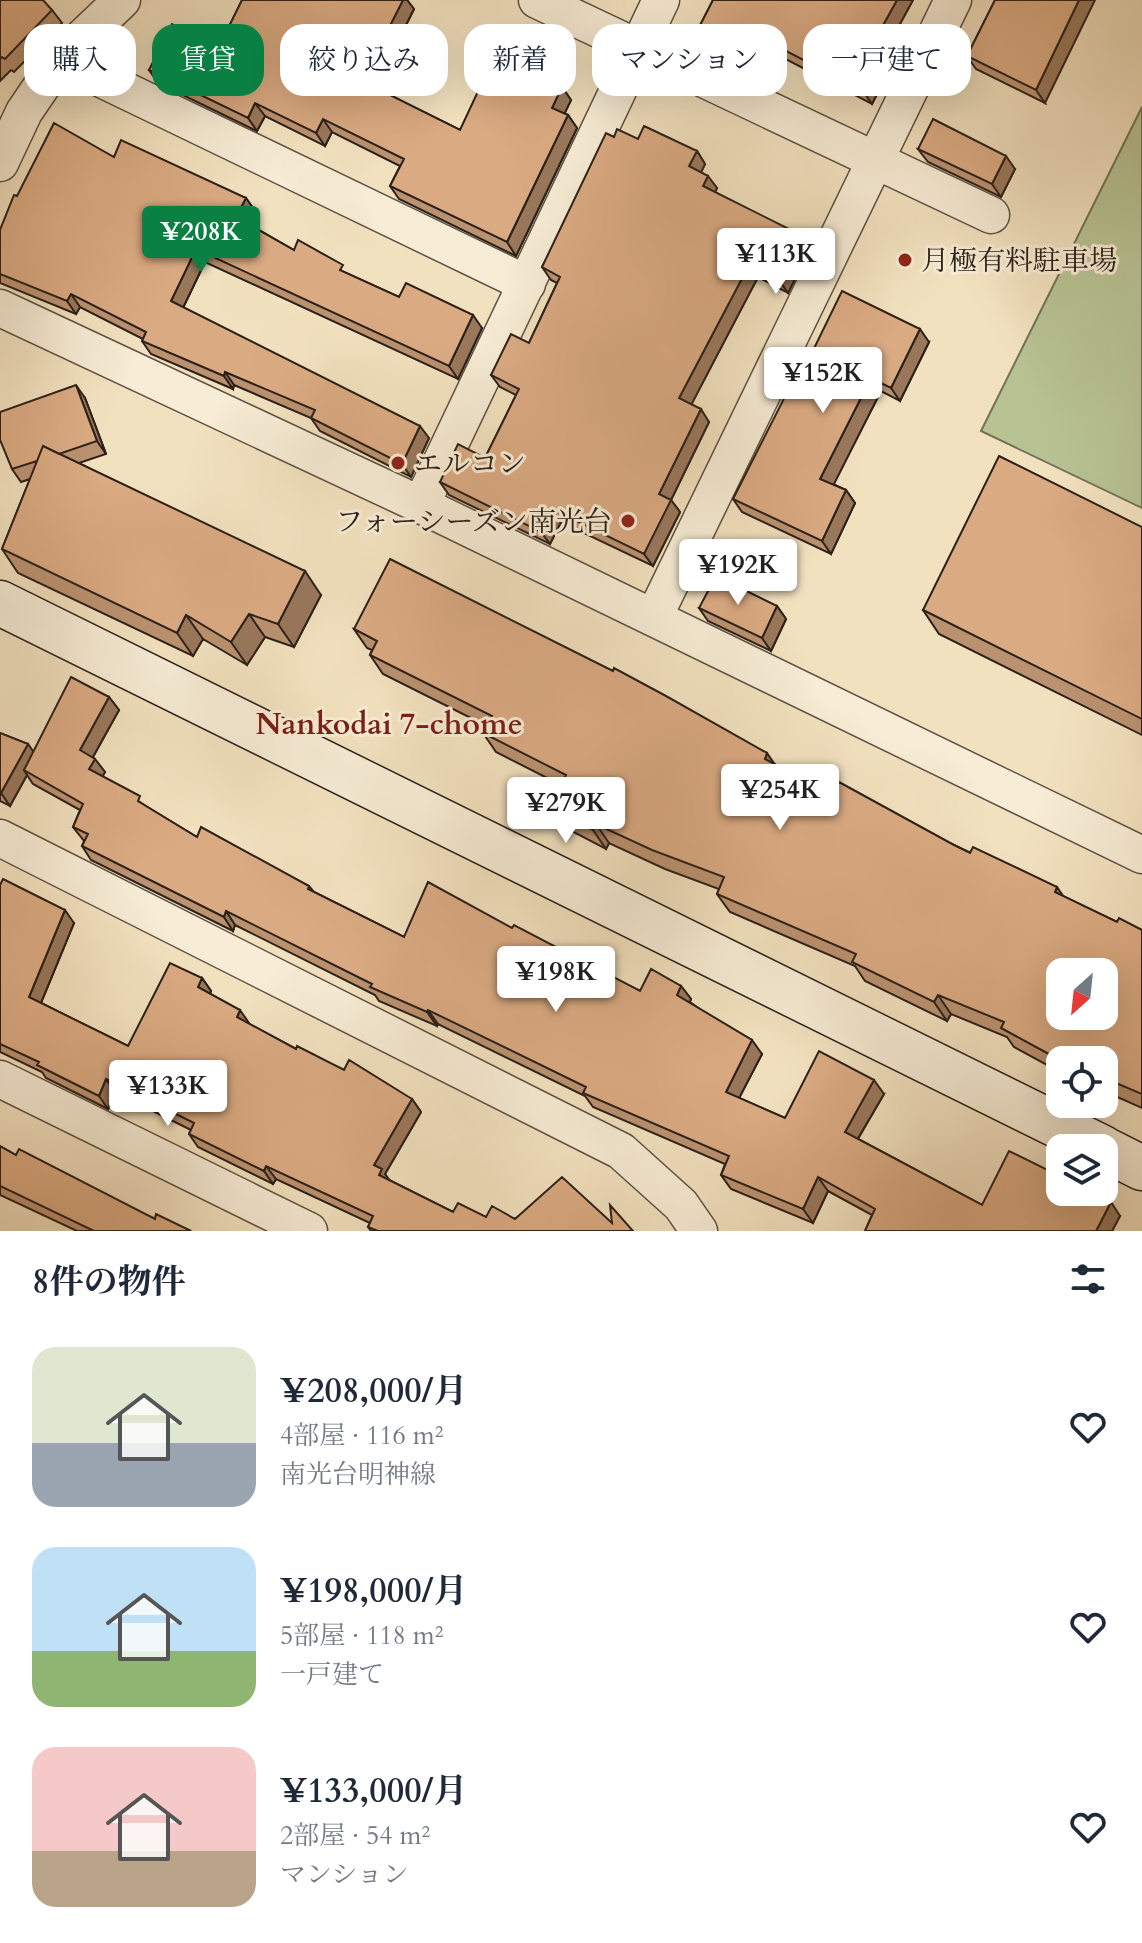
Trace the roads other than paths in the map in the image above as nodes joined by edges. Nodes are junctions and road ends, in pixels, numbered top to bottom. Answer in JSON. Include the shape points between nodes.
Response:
{"nodes":[{"id":1,"x":122,"y":0,"type":"edge"},
{"id":2,"x":537,"y":0,"type":"edge"},
{"id":3,"x":661,"y":0,"type":"edge"},
{"id":4,"x":953,"y":0,"type":"edge"},
{"id":5,"x":97,"y":24,"type":"edge"},
{"id":6,"x":649,"y":24,"type":"edge"},
{"id":7,"x":592,"y":26,"type":"edge"},
{"id":8,"x":35,"y":96,"type":"edge"},
{"id":9,"x":136,"y":96,"type":"edge"},
{"id":10,"x":615,"y":96,"type":"edge"},
{"id":11,"x":741,"y":96,"type":"edge"},
{"id":12,"x":875,"y":160,"type":"junction"},
{"id":13,"x":0,"y":163,"type":"edge"},
{"id":14,"x":991,"y":215,"type":"dead end"},
{"id":15,"x":527,"y":284,"type":"junction"},
{"id":16,"x":0,"y":308,"type":"edge"},
{"id":17,"x":421,"y":505,"type":"junction"},
{"id":18,"x":0,"y":603,"type":"edge"},
{"id":19,"x":654,"y":617,"type":"junction"},
{"id":20,"x":0,"y":838,"type":"edge"},
{"id":21,"x":1142,"y":855,"type":"edge"},
{"id":22,"x":0,"y":1079,"type":"edge"},
{"id":23,"x":1075,"y":1134,"type":"edge"},
{"id":24,"x":1118,"y":1156,"type":"edge"},
{"id":25,"x":1142,"y":1168,"type":"edge"},
{"id":26,"x":309,"y":1231,"type":"edge"},
{"id":27,"x":699,"y":1231,"type":"edge"}],
"edges":[{"from":1,"to":5,"type":"street"},
{"from":2,"to":7,"type":"street"},
{"from":3,"to":6,"type":"street"},
{"from":4,"to":12,"type":"street"},
{"from":8,"to":13,"type":"street"},
{"from":9,"to":15,"type":"street"},
{"from":10,"to":15,"type":"street"},
{"from":11,"to":12,"type":"street"},
{"from":12,"to":14,"type":"street"},
{"from":12,"to":19,"type":"street"},
{"from":15,"to":17,"type":"street"},
{"from":16,"to":17,"type":"street"},
{"from":17,"to":19,"type":"street"},
{"from":18,"to":23,"type":"street"},
{"from":19,"to":21,"type":"street"},
{"from":20,"to":27,"type":"street","via":[[621,1151],[681,1205]]},
{"from":22,"to":26,"type":"street"},
{"from":24,"to":25,"type":"street"}]}
